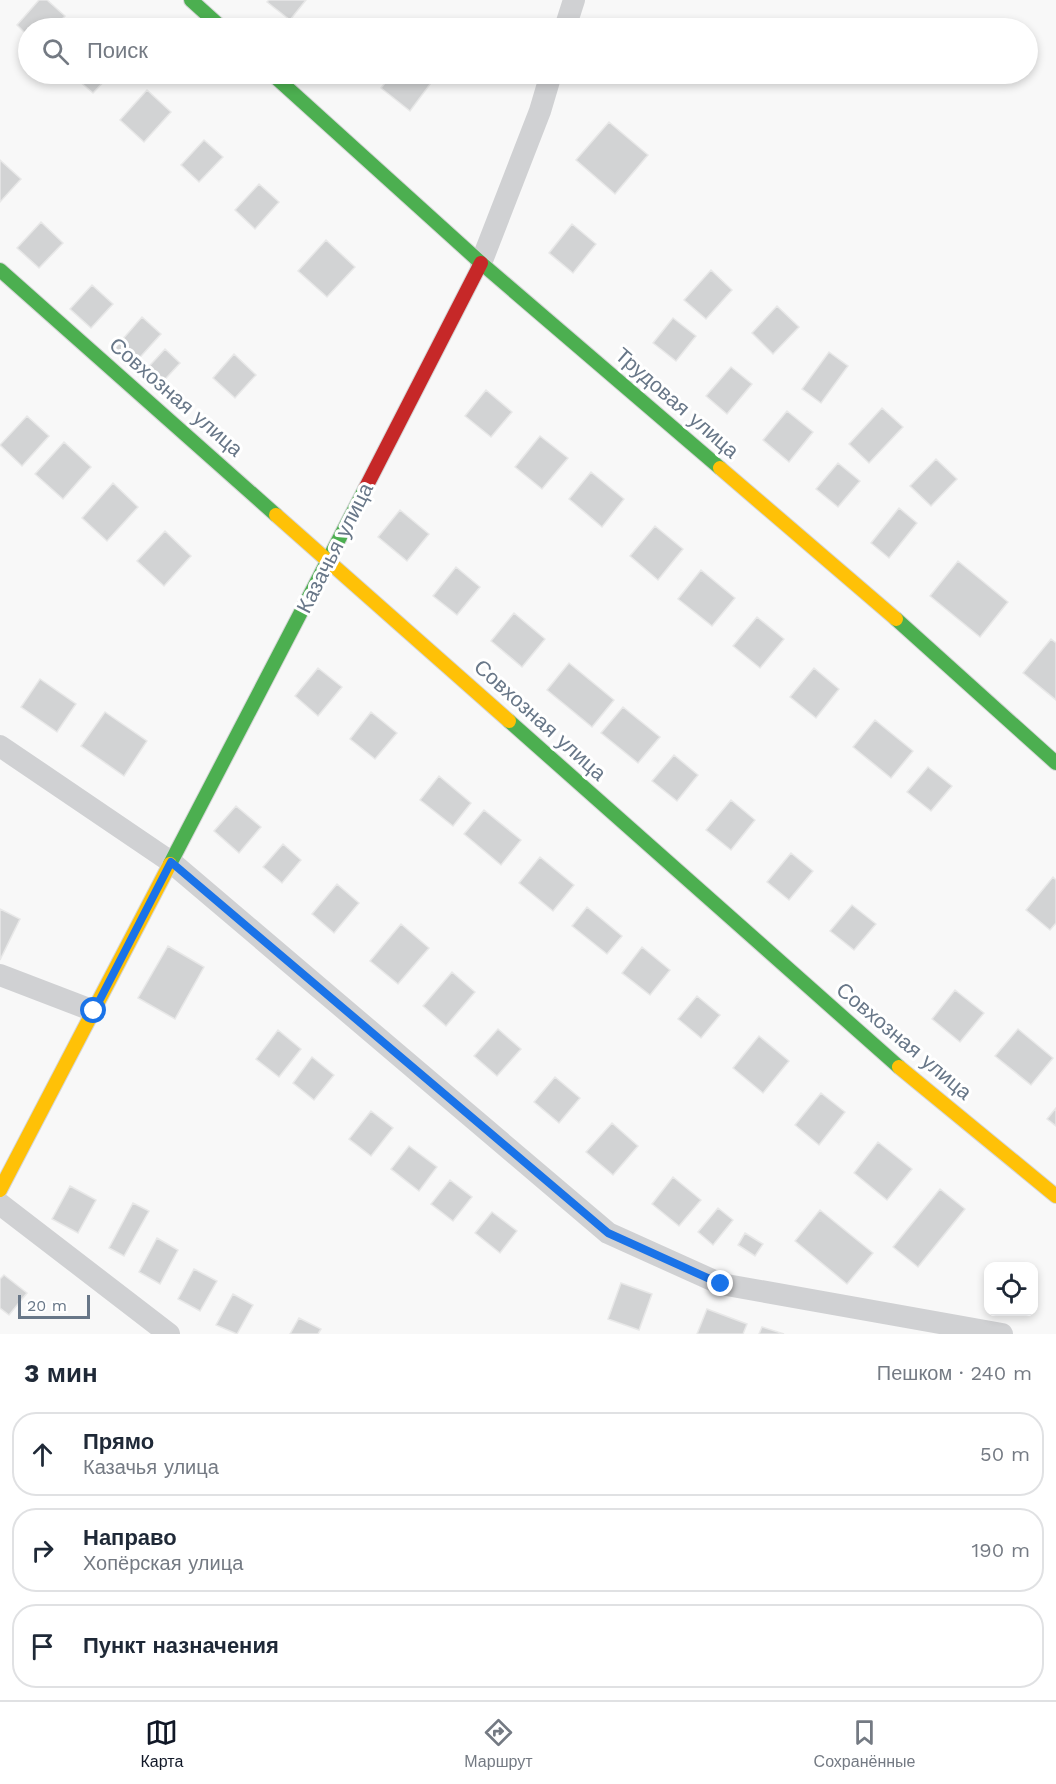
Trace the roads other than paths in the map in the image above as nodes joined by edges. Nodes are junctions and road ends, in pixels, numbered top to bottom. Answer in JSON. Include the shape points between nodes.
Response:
{"nodes":[{"id":1,"x":191,"y":0,"type":"edge"},
{"id":2,"x":574,"y":0,"type":"edge"},
{"id":3,"x":211,"y":18,"type":"edge"},
{"id":4,"x":568,"y":18,"type":"edge"},
{"id":5,"x":283,"y":84,"type":"edge"},
{"id":6,"x":548,"y":84,"type":"edge"},
{"id":7,"x":481,"y":262,"type":"junction"},
{"id":8,"x":0,"y":270,"type":"edge"},
{"id":9,"x":330,"y":560,"type":"junction"},
{"id":10,"x":0,"y":746,"type":"edge"},
{"id":11,"x":1056,"y":763,"type":"edge"},
{"id":12,"x":171,"y":862,"type":"junction"},
{"id":13,"x":0,"y":975,"type":"edge"},
{"id":14,"x":94,"y":1011,"type":"junction"},
{"id":15,"x":0,"y":1190,"type":"edge"},
{"id":16,"x":1056,"y":1196,"type":"edge"},
{"id":17,"x":0,"y":1204,"type":"edge"},
{"id":18,"x":169,"y":1334,"type":"edge"},
{"id":19,"x":1002,"y":1334,"type":"edge"}],
"edges":[{"from":1,"to":3,"type":"street"},
{"from":2,"to":4,"type":"street"},
{"from":5,"to":7,"type":"street","name":"Трудовая улица"},
{"from":6,"to":7,"type":"street","name":"Казачья улица"},
{"from":7,"to":9,"type":"street","name":"Казачья улица"},
{"from":7,"to":11,"type":"street","name":"Трудовая улица","via":[[908,629]]},
{"from":8,"to":9,"type":"street","name":"Совхозная улица"},
{"from":9,"to":12,"type":"street","name":"Казачья улица"},
{"from":9,"to":16,"type":"street","name":"Совхозная улица","via":[[885,1055]]},
{"from":10,"to":12,"type":"street"},
{"from":12,"to":14,"type":"street","name":"Казачья улица"},
{"from":12,"to":19,"type":"street","via":[[608,1233],[721,1284]]},
{"from":13,"to":14,"type":"street"},
{"from":14,"to":15,"type":"street","name":"Казачья улица"},
{"from":17,"to":18,"type":"street"}]}
